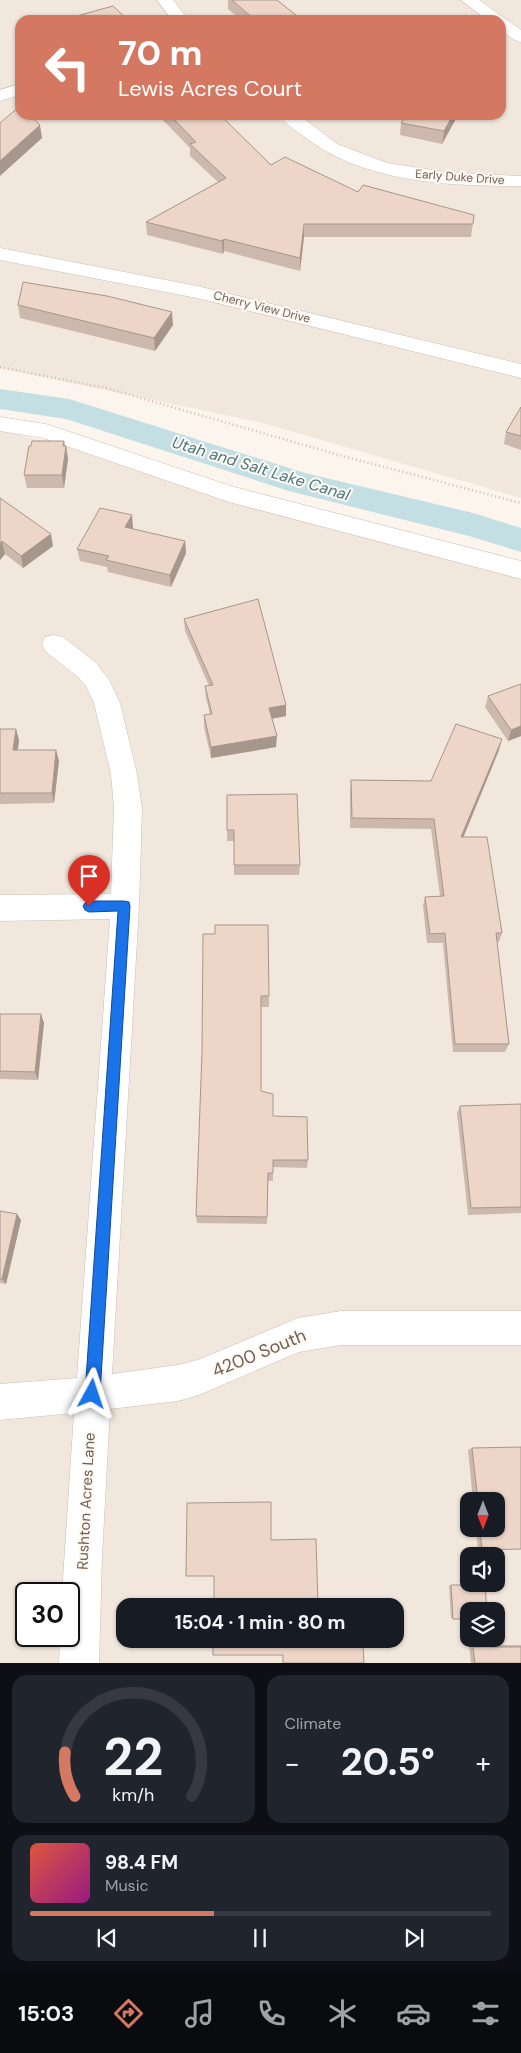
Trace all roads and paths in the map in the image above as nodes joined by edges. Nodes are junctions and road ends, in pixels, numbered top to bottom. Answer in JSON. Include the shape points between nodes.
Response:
{"nodes":[{"id":1,"x":165,"y":0,"type":"edge"},
{"id":2,"x":469,"y":0,"type":"edge"},
{"id":3,"x":176,"y":15,"type":"edge"},
{"id":4,"x":490,"y":15,"type":"edge"},
{"id":5,"x":506,"y":26,"type":"edge"},
{"id":6,"x":521,"y":37,"type":"edge"},
{"id":7,"x":15,"y":91,"type":"edge"},
{"id":8,"x":0,"y":96,"type":"edge"},
{"id":9,"x":294,"y":120,"type":"edge"},
{"id":10,"x":521,"y":181,"type":"edge"},
{"id":11,"x":0,"y":254,"type":"edge"},
{"id":12,"x":0,"y":367,"type":"edge"},
{"id":13,"x":521,"y":371,"type":"edge"},
{"id":14,"x":0,"y":424,"type":"edge"},
{"id":15,"x":521,"y":503,"type":"edge"},
{"id":16,"x":521,"y":570,"type":"edge"},
{"id":17,"x":54,"y":644,"type":"dead end"},
{"id":18,"x":124,"y":906,"type":"junction"},
{"id":19,"x":0,"y":908,"type":"edge"},
{"id":20,"x":521,"y":1328,"type":"edge"},
{"id":21,"x":92,"y":1394,"type":"junction"},
{"id":22,"x":0,"y":1402,"type":"edge"},
{"id":23,"x":79,"y":1663,"type":"edge"}],
"edges":[{"from":1,"to":3,"type":"street"},
{"from":2,"to":4,"type":"street"},
{"from":5,"to":6,"type":"street"},
{"from":7,"to":8,"type":"street"},
{"from":9,"to":10,"type":"street","name":"Early Duke Drive","via":[[337,150],[370,163],[445,178]]},
{"from":11,"to":13,"type":"street","name":"Cherry View Drive","via":[[232,299]]},
{"from":12,"to":15,"type":"path","via":[[122,390],[279,438]]},
{"from":14,"to":16,"type":"street","via":[[46,431],[229,494]]},
{"from":17,"to":18,"type":"street","name":"Rushton Acres Lane","via":[[96,680],[107,703],[124,774],[128,808]]},
{"from":18,"to":19,"type":"street"},
{"from":18,"to":21,"type":"street","name":"Rushton Acres Lane"},
{"from":20,"to":21,"type":"street","name":"4200 South","via":[[320,1330],[278,1342],[178,1383]]},
{"from":21,"to":22,"type":"street","name":"4200 South"},
{"from":21,"to":23,"type":"street","name":"Rushton Acres Lane"}]}
